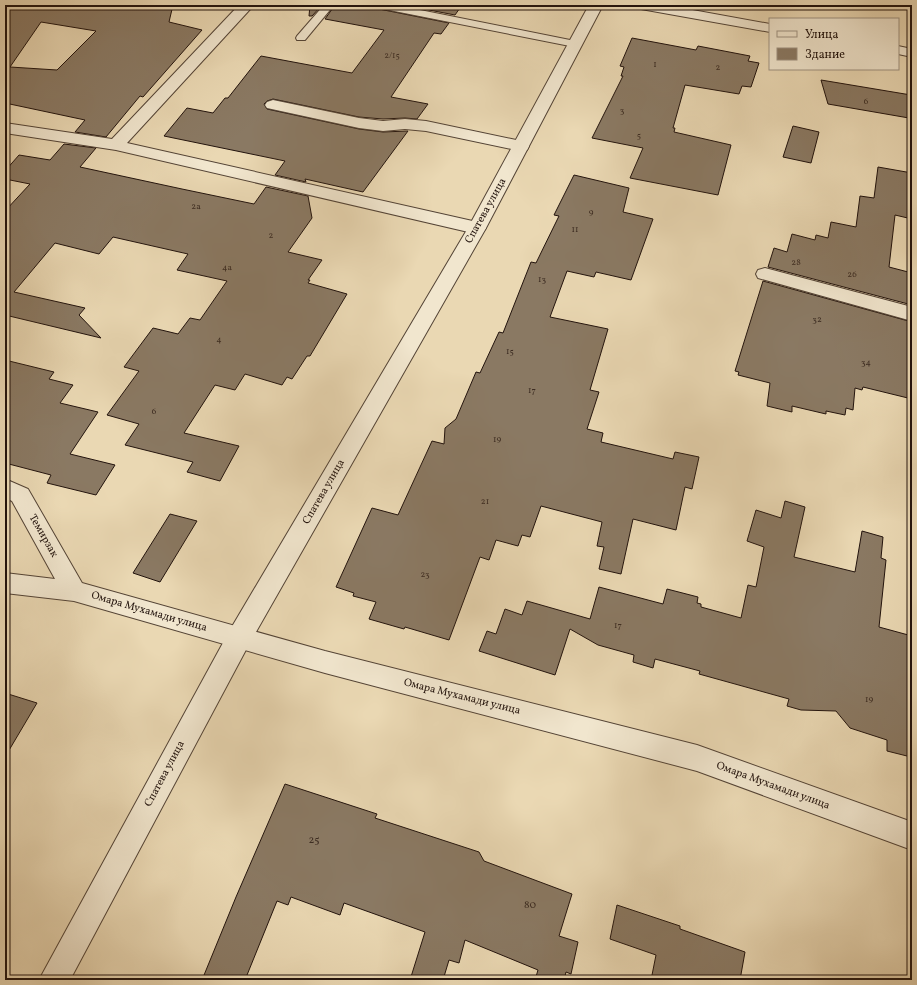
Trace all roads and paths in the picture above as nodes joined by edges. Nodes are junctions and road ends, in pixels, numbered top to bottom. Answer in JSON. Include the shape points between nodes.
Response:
{"nodes":[{"id":1,"x":247,"y":5,"type":"edge"},
{"id":2,"x":329,"y":5,"type":"edge"},
{"id":3,"x":379,"y":5,"type":"edge"},
{"id":4,"x":596,"y":5,"type":"edge"},
{"id":5,"x":641,"y":5,"type":"edge"},
{"id":6,"x":769,"y":28,"type":"edge"},
{"id":7,"x":301,"y":38,"type":"dead end"},
{"id":8,"x":575,"y":44,"type":"junction"},
{"id":9,"x":899,"y":50,"type":"edge"},
{"id":10,"x":912,"y":53,"type":"edge"},
{"id":11,"x":273,"y":105,"type":"dead end"},
{"id":12,"x":5,"y":128,"type":"edge"},
{"id":13,"x":116,"y":145,"type":"junction"},
{"id":14,"x":521,"y":146,"type":"junction"},
{"id":15,"x":477,"y":228,"type":"junction"},
{"id":16,"x":765,"y":274,"type":"dead end"},
{"id":17,"x":912,"y":314,"type":"edge"},
{"id":18,"x":5,"y":488,"type":"edge"},
{"id":19,"x":5,"y":583,"type":"edge"},
{"id":20,"x":74,"y":591,"type":"junction"},
{"id":21,"x":239,"y":638,"type":"junction"},
{"id":22,"x":912,"y":836,"type":"edge"},
{"id":23,"x":54,"y":980,"type":"edge"}],
"edges":[{"from":1,"to":13,"type":"street"},
{"from":2,"to":7,"type":"lane"},
{"from":3,"to":8,"type":"lane"},
{"from":4,"to":8,"type":"street","name":"Спатева улица"},
{"from":5,"to":6,"type":"street"},
{"from":8,"to":14,"type":"street","name":"Спатева улица"},
{"from":9,"to":10,"type":"street"},
{"from":11,"to":14,"type":"street","via":[[359,123],[426,126]]},
{"from":12,"to":13,"type":"street"},
{"from":13,"to":15,"type":"street"},
{"from":14,"to":15,"type":"street","name":"Спатева улица"},
{"from":15,"to":21,"type":"street","name":"Спатева улица"},
{"from":16,"to":17,"type":"street"},
{"from":18,"to":20,"type":"street","name":"Темирзак","via":[[20,495]]},
{"from":19,"to":20,"type":"street","name":"Омара Мухамади улица"},
{"from":20,"to":21,"type":"street","name":"Омара Мухамади улица"},
{"from":21,"to":22,"type":"street","name":"Омара Мухамади улица","via":[[697,758]]},
{"from":21,"to":23,"type":"street","name":"Спатева улица"}]}
